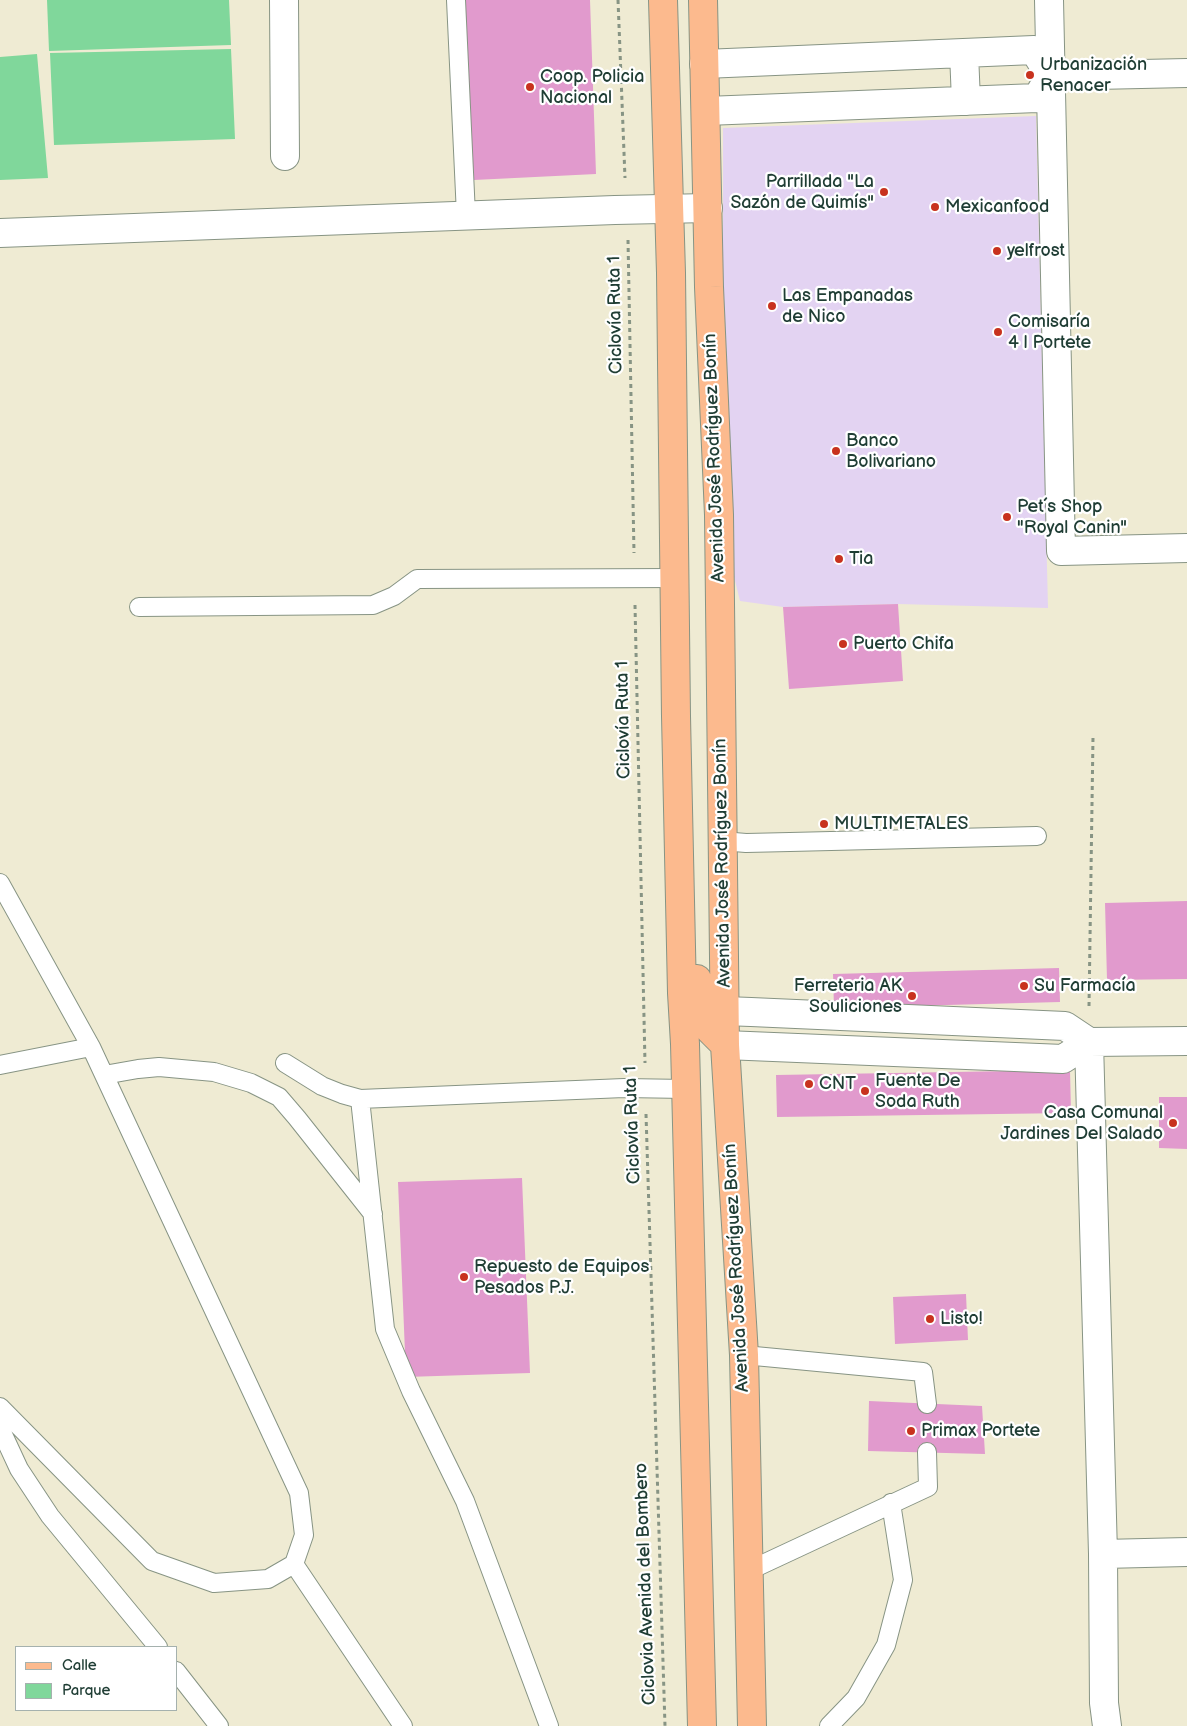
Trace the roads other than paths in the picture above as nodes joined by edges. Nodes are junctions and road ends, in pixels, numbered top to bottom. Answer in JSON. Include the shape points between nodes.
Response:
{"nodes":[{"id":1,"x":284,"y":0,"type":"edge"},
{"id":2,"x":456,"y":0,"type":"edge"},
{"id":3,"x":663,"y":0,"type":"edge"},
{"id":4,"x":702,"y":0,"type":"edge"},
{"id":5,"x":1049,"y":0,"type":"edge"},
{"id":6,"x":964,"y":53,"type":"junction"},
{"id":7,"x":704,"y":64,"type":"junction"},
{"id":8,"x":1187,"y":72,"type":"edge"},
{"id":9,"x":1050,"y":76,"type":"junction"},
{"id":10,"x":966,"y":101,"type":"junction"},
{"id":11,"x":706,"y":111,"type":"junction"},
{"id":12,"x":286,"y":156,"type":"dead end"},
{"id":13,"x":708,"y":208,"type":"junction"},
{"id":14,"x":670,"y":209,"type":"junction"},
{"id":15,"x":466,"y":215,"type":"junction"},
{"id":16,"x":0,"y":233,"type":"edge"},
{"id":17,"x":1187,"y":548,"type":"edge"},
{"id":18,"x":675,"y":578,"type":"junction"},
{"id":19,"x":139,"y":607,"type":"dead end"},
{"id":20,"x":1037,"y":836,"type":"dead end"},
{"id":21,"x":722,"y":841,"type":"junction"},
{"id":22,"x":0,"y":883,"type":"edge"},
{"id":23,"x":703,"y":1013,"type":"junction"},
{"id":24,"x":1187,"y":1041,"type":"edge"},
{"id":25,"x":1089,"y":1042,"type":"junction"},
{"id":26,"x":725,"y":1045,"type":"junction"},
{"id":27,"x":91,"y":1047,"type":"junction"},
{"id":28,"x":285,"y":1063,"type":"dead end"},
{"id":29,"x":0,"y":1065,"type":"edge"},
{"id":30,"x":104,"y":1075,"type":"junction"},
{"id":31,"x":686,"y":1089,"type":"junction"},
{"id":32,"x":360,"y":1099,"type":"junction"},
{"id":33,"x":373,"y":1214,"type":"junction"},
{"id":34,"x":744,"y":1355,"type":"junction"},
{"id":35,"x":927,"y":1404,"type":"dead end"},
{"id":36,"x":0,"y":1407,"type":"edge"},
{"id":37,"x":0,"y":1428,"type":"edge"},
{"id":38,"x":927,"y":1452,"type":"dead end"},
{"id":39,"x":892,"y":1503,"type":"junction"},
{"id":40,"x":1187,"y":1552,"type":"edge"},
{"id":41,"x":1103,"y":1554,"type":"junction"},
{"id":42,"x":294,"y":1564,"type":"junction"},
{"id":43,"x":748,"y":1571,"type":"junction"},
{"id":44,"x":157,"y":1646,"type":"edge"},
{"id":45,"x":178,"y":1674,"type":"edge"},
{"id":46,"x":219,"y":1726,"type":"edge"},
{"id":47,"x":403,"y":1726,"type":"edge"},
{"id":48,"x":549,"y":1726,"type":"edge"},
{"id":49,"x":702,"y":1726,"type":"edge"},
{"id":50,"x":752,"y":1726,"type":"edge"},
{"id":51,"x":829,"y":1726,"type":"edge"},
{"id":52,"x":1107,"y":1726,"type":"edge"}],
"edges":[{"from":1,"to":12,"type":"street"},
{"from":2,"to":15,"type":"lane"},
{"from":3,"to":14,"type":"main road","name":"Avenida José Rodríguez Bonín"},
{"from":4,"to":7,"type":"main road","name":"Avenida José Rodríguez Bonín"},
{"from":5,"to":9,"type":"street"},
{"from":6,"to":7,"type":"street"},
{"from":6,"to":9,"type":"street","via":[[1034,50]]},
{"from":6,"to":10,"type":"street"},
{"from":7,"to":11,"type":"main road","name":"Avenida José Rodríguez Bonín"},
{"from":8,"to":9,"type":"street"},
{"from":9,"to":10,"type":"street","via":[[1037,98]]},
{"from":9,"to":17,"type":"street","via":[[1061,551]]},
{"from":10,"to":11,"type":"street"},
{"from":11,"to":13,"type":"main road","name":"Avenida José Rodríguez Bonín"},
{"from":13,"to":14,"type":"street"},
{"from":13,"to":21,"type":"main road","name":"Avenida José Rodríguez Bonín","via":[[719,515]]},
{"from":14,"to":15,"type":"street"},
{"from":14,"to":18,"type":"main road","name":"Avenida José Rodríguez Bonín"},
{"from":15,"to":16,"type":"street"},
{"from":18,"to":19,"type":"lane","via":[[416,579],[394,596],[373,605]]},
{"from":18,"to":23,"type":"main road","name":"Avenida José Rodríguez Bonín","via":[[678,753]]},
{"from":20,"to":21,"type":"lane"},
{"from":21,"to":23,"type":"main road","name":"Avenida José Rodríguez Bonín"},
{"from":22,"to":27,"type":"lane"},
{"from":23,"to":25,"type":"street","via":[[1065,1026]]},
{"from":23,"to":26,"type":"main road","name":"Avenida José Rodríguez Bonín"},
{"from":23,"to":31,"type":"main road","name":"Avenida José Rodríguez Bonín"},
{"from":24,"to":25,"type":"street"},
{"from":25,"to":26,"type":"street","via":[[1063,1059]]},
{"from":25,"to":41,"type":"street"},
{"from":26,"to":34,"type":"main road","name":"Avenida José Rodríguez Bonín"},
{"from":27,"to":29,"type":"lane"},
{"from":27,"to":30,"type":"lane"},
{"from":28,"to":32,"type":"lane","via":[[322,1086]]},
{"from":30,"to":33,"type":"lane","via":[[159,1067],[214,1072],[251,1083],[278,1097]]},
{"from":30,"to":42,"type":"lane","via":[[298,1493],[304,1535]]},
{"from":31,"to":32,"type":"lane","via":[[624,1088]]},
{"from":31,"to":49,"type":"main road","name":"Avenida José Rodríguez Bonín"},
{"from":32,"to":33,"type":"lane"},
{"from":33,"to":48,"type":"lane","via":[[386,1329],[411,1391],[465,1501]]},
{"from":34,"to":35,"type":"lane","via":[[923,1372]]},
{"from":34,"to":43,"type":"main road","name":"Avenida José Rodríguez Bonín"},
{"from":36,"to":42,"type":"lane","via":[[152,1561],[214,1583],[268,1579]]},
{"from":37,"to":44,"type":"lane","via":[[19,1469],[50,1516]]},
{"from":38,"to":39,"type":"lane","via":[[928,1487]]},
{"from":39,"to":43,"type":"lane"},
{"from":39,"to":51,"type":"lane","via":[[903,1580],[886,1645],[856,1698]]},
{"from":40,"to":41,"type":"street"},
{"from":41,"to":52,"type":"street"},
{"from":42,"to":47,"type":"lane"},
{"from":43,"to":50,"type":"main road","name":"Avenida José Rodríguez Bonín"},
{"from":45,"to":46,"type":"lane"}]}
